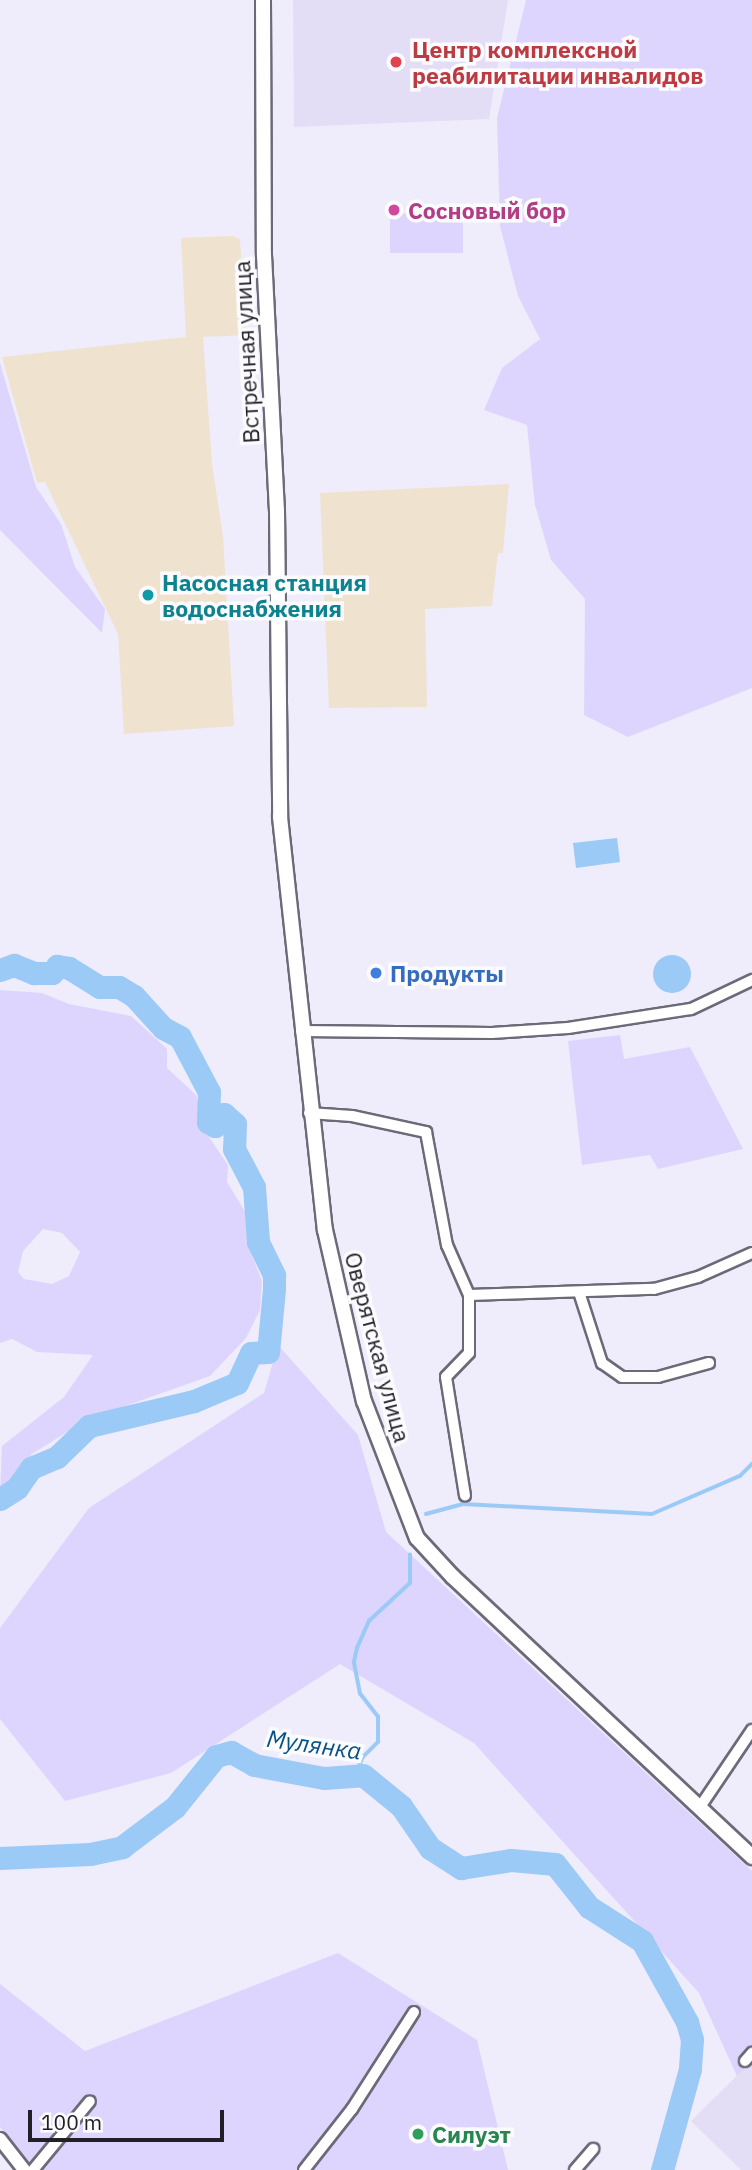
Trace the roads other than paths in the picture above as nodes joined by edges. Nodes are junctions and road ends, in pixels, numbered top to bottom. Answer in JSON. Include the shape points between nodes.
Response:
{"nodes":[{"id":1,"x":263,"y":0,"type":"edge"},
{"id":2,"x":278,"y":702,"type":"joint"},
{"id":3,"x":752,"y":980,"type":"edge"},
{"id":4,"x":301,"y":1031,"type":"junction"},
{"id":5,"x":309,"y":1113,"type":"junction"},
{"id":6,"x":752,"y":1253,"type":"edge"},
{"id":7,"x":579,"y":1292,"type":"junction"},
{"id":8,"x":469,"y":1295,"type":"junction"},
{"id":9,"x":709,"y":1363,"type":"dead end"},
{"id":10,"x":465,"y":1495,"type":"dead end"},
{"id":11,"x":752,"y":1730,"type":"edge"},
{"id":12,"x":700,"y":1807,"type":"junction"},
{"id":13,"x":752,"y":1857,"type":"edge"},
{"id":14,"x":414,"y":2012,"type":"dead end"},
{"id":15,"x":90,"y":2101,"type":"dead end"},
{"id":16,"x":0,"y":2139,"type":"edge"},
{"id":17,"x":593,"y":2149,"type":"dead end"},
{"id":18,"x":24,"y":2170,"type":"edge"},
{"id":19,"x":33,"y":2170,"type":"edge"},
{"id":20,"x":304,"y":2170,"type":"edge"},
{"id":21,"x":575,"y":2170,"type":"edge"}],
"edges":[{"from":1,"to":2,"type":"main road","name":"Встречная улица","via":[[264,255],[277,510]]},
{"from":2,"to":4,"type":"main road","name":"Оверятская улица","via":[[280,817]]},
{"from":3,"to":4,"type":"street","via":[[691,1009],[568,1028],[492,1033]]},
{"from":4,"to":5,"type":"main road","name":"Оверятская улица"},
{"from":5,"to":8,"type":"street","via":[[352,1116],[426,1132],[447,1245]]},
{"from":5,"to":12,"type":"main road","name":"Оверятская улица","via":[[325,1230],[364,1401],[417,1538]]},
{"from":6,"to":7,"type":"street","via":[[654,1289]]},
{"from":7,"to":8,"type":"street"},
{"from":7,"to":9,"type":"street","via":[[602,1363],[622,1377],[658,1377]]},
{"from":8,"to":10,"type":"street","via":[[470,1353],[446,1377]]},
{"from":11,"to":12,"type":"street"},
{"from":12,"to":13,"type":"main road","name":"Оверятская улица"},
{"from":14,"to":20,"type":"street","via":[[352,2109]]},
{"from":15,"to":19,"type":"street"},
{"from":16,"to":18,"type":"street"},
{"from":17,"to":21,"type":"street"}]}
